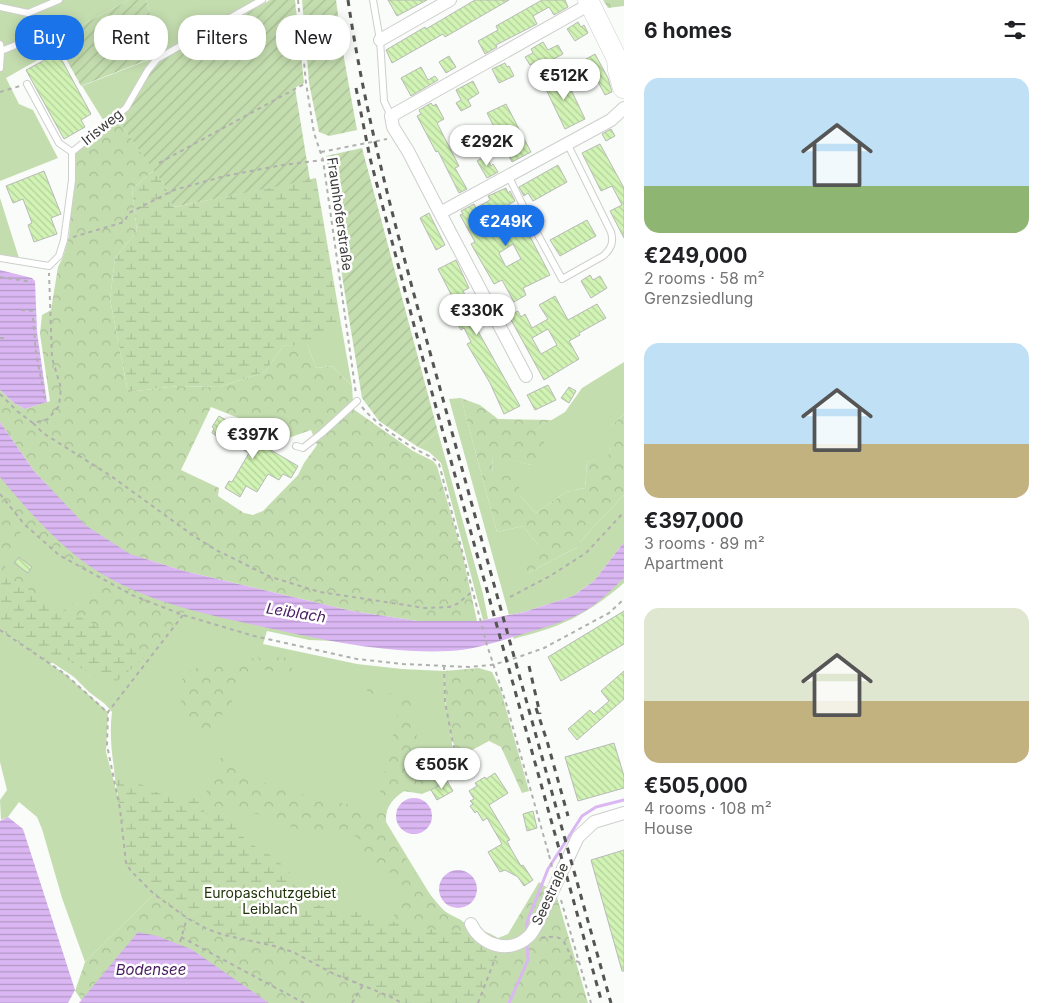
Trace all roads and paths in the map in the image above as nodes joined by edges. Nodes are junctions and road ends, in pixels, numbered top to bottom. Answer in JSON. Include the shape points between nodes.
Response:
{"nodes":[{"id":1,"x":59,"y":0,"type":"edge"},
{"id":2,"x":262,"y":0,"type":"edge"},
{"id":3,"x":298,"y":0,"type":"edge"},
{"id":4,"x":373,"y":0,"type":"edge"},
{"id":5,"x":450,"y":0,"type":"edge"},
{"id":6,"x":589,"y":2,"type":"edge"},
{"id":7,"x":0,"y":6,"type":"edge"},
{"id":8,"x":380,"y":40,"type":"junction"},
{"id":9,"x":15,"y":43,"type":"edge"},
{"id":10,"x":1,"y":47,"type":"edge"},
{"id":11,"x":621,"y":62,"type":"edge"},
{"id":12,"x":0,"y":68,"type":"edge"},
{"id":13,"x":306,"y":83,"type":"junction"},
{"id":14,"x":28,"y":84,"type":"joint"},
{"id":15,"x":0,"y":92,"type":"edge"},
{"id":16,"x":624,"y":96,"type":"edge"},
{"id":17,"x":391,"y":116,"type":"junction"},
{"id":18,"x":379,"y":141,"type":"dead end"},
{"id":19,"x":567,"y":143,"type":"junction"},
{"id":20,"x":72,"y":152,"type":"junction"},
{"id":21,"x":321,"y":152,"type":"junction"},
{"id":22,"x":323,"y":160,"type":"junction"},
{"id":23,"x":159,"y":163,"type":"dead end"},
{"id":24,"x":508,"y":175,"type":"junction"},
{"id":25,"x":440,"y":213,"type":"junction"},
{"id":26,"x":64,"y":240,"type":"junction"},
{"id":27,"x":0,"y":258,"type":"edge"},
{"id":28,"x":49,"y":266,"type":"junction"},
{"id":29,"x":0,"y":277,"type":"edge"},
{"id":30,"x":32,"y":282,"type":"dead end"},
{"id":31,"x":21,"y":310,"type":"dead end"},
{"id":32,"x":36,"y":311,"type":"dead end"},
{"id":33,"x":33,"y":318,"type":"dead end"},
{"id":34,"x":33,"y":332,"type":"junction"},
{"id":35,"x":37,"y":332,"type":"dead end"},
{"id":36,"x":0,"y":338,"type":"edge"},
{"id":37,"x":4,"y":338,"type":"dead end"},
{"id":38,"x":526,"y":376,"type":"dead end"},
{"id":39,"x":0,"y":394,"type":"edge"},
{"id":40,"x":45,"y":399,"type":"dead end"},
{"id":41,"x":357,"y":401,"type":"junction"},
{"id":42,"x":33,"y":423,"type":"junction"},
{"id":43,"x":296,"y":446,"type":"dead end"},
{"id":44,"x":0,"y":495,"type":"edge"},
{"id":45,"x":624,"y":512,"type":"edge"},
{"id":46,"x":473,"y":591,"type":"junction"},
{"id":47,"x":510,"y":597,"type":"dead end"},
{"id":48,"x":624,"y":599,"type":"edge"},
{"id":49,"x":183,"y":615,"type":"junction"},
{"id":50,"x":0,"y":630,"type":"edge"},
{"id":51,"x":493,"y":664,"type":"junction"},
{"id":52,"x":444,"y":666,"type":"junction"},
{"id":53,"x":108,"y":712,"type":"junction"},
{"id":54,"x":456,"y":759,"type":"dead end"},
{"id":55,"x":624,"y":813,"type":"edge"},
{"id":56,"x":558,"y":890,"type":"dead end"},
{"id":57,"x":561,"y":899,"type":"dead end"},
{"id":58,"x":187,"y":918,"type":"junction"},
{"id":59,"x":472,"y":924,"type":"dead end"},
{"id":60,"x":530,"y":936,"type":"junction"},
{"id":61,"x":181,"y":937,"type":"junction"},
{"id":62,"x":180,"y":942,"type":"dead end"},
{"id":63,"x":498,"y":946,"type":"junction"},
{"id":64,"x":580,"y":962,"type":"junction"},
{"id":65,"x":363,"y":985,"type":"junction"},
{"id":66,"x":304,"y":1003,"type":"edge"},
{"id":67,"x":352,"y":1003,"type":"edge"},
{"id":68,"x":402,"y":1003,"type":"edge"},
{"id":69,"x":478,"y":1003,"type":"edge"},
{"id":70,"x":591,"y":1003,"type":"edge"}],
"edges":[{"from":1,"to":7,"type":"lane","via":[[28,13]]},
{"from":2,"to":20,"type":"lane","name":"Irisweg","via":[[157,59],[126,108]]},
{"from":3,"to":13,"type":"path","name":"Fraunhoferstraße"},
{"from":4,"to":8,"type":"lane"},
{"from":5,"to":8,"type":"street"},
{"from":6,"to":11,"type":"main road"},
{"from":6,"to":17,"type":"street"},
{"from":8,"to":17,"type":"lane","via":[[384,100]]},
{"from":9,"to":10,"type":"lane"},
{"from":10,"to":12,"type":"lane"},
{"from":11,"to":16,"type":"main road","via":[[618,70]]},
{"from":13,"to":21,"type":"path","name":"Fraunhoferstraße","via":[[314,133]]},
{"from":13,"to":23,"type":"path"},
{"from":14,"to":15,"type":"path"},
{"from":14,"to":20,"type":"lane","via":[[59,144]]},
{"from":16,"to":19,"type":"street","via":[[611,120]]},
{"from":17,"to":25,"type":"street","via":[[393,127]]},
{"from":18,"to":21,"type":"path"},
{"from":19,"to":24,"type":"street"},
{"from":19,"to":24,"type":"lane","via":[[613,242],[608,252],[562,279]]},
{"from":20,"to":26,"type":"lane","name":"Irisweg","via":[[72,180]]},
{"from":21,"to":22,"type":"path","name":"Fraunhoferstraße"},
{"from":22,"to":26,"type":"path","via":[[225,176],[174,190],[129,213],[124,222]]},
{"from":22,"to":41,"type":"path","name":"Fraunhoferstraße"},
{"from":24,"to":25,"type":"street"},
{"from":25,"to":38,"type":"street"},
{"from":26,"to":28,"type":"lane","name":"Irisweg","via":[[59,256]]},
{"from":27,"to":28,"type":"lane"},
{"from":28,"to":42,"type":"path","via":[[52,358],[61,388],[59,406],[48,419]]},
{"from":29,"to":30,"type":"path"},
{"from":31,"to":32,"type":"path"},
{"from":33,"to":34,"type":"path"},
{"from":34,"to":35,"type":"path"},
{"from":34,"to":40,"type":"path"},
{"from":36,"to":37,"type":"path"},
{"from":39,"to":42,"type":"path"},
{"from":41,"to":43,"type":"lane","via":[[303,448]]},
{"from":41,"to":46,"type":"path","via":[[378,422],[439,464]]},
{"from":42,"to":46,"type":"path","via":[[191,534],[271,577],[320,592],[425,608],[449,607]]},
{"from":44,"to":49,"type":"path","via":[[24,524],[59,555],[132,595]]},
{"from":45,"to":47,"type":"path","via":[[586,553]]},
{"from":46,"to":51,"type":"path"},
{"from":48,"to":51,"type":"path","via":[[609,613],[544,648]]},
{"from":49,"to":52,"type":"path","via":[[339,656],[380,663]]},
{"from":49,"to":53,"type":"path"},
{"from":50,"to":53,"type":"path","via":[[65,674]]},
{"from":51,"to":52,"type":"path"},
{"from":51,"to":56,"type":"path","bridge":true},
{"from":52,"to":54,"type":"path","via":[[445,702]]},
{"from":53,"to":58,"type":"path","via":[[107,744],[120,809],[126,863],[154,894]]},
{"from":55,"to":60,"type":"street","name":"Seestraße","via":[[594,822],[578,837]]},
{"from":57,"to":64,"type":"path"},
{"from":58,"to":61,"type":"path"},
{"from":58,"to":65,"type":"path","via":[[224,936],[293,952]]},
{"from":59,"to":63,"type":"street","via":[[481,938]]},
{"from":60,"to":63,"type":"street","name":"Seestraße","via":[[512,946]]},
{"from":60,"to":64,"type":"path","via":[[560,937],[572,959]]},
{"from":61,"to":62,"type":"path"},
{"from":61,"to":66,"type":"path"},
{"from":63,"to":69,"type":"path"},
{"from":64,"to":70,"type":"path"},
{"from":65,"to":67,"type":"path"},
{"from":65,"to":68,"type":"path"}]}
